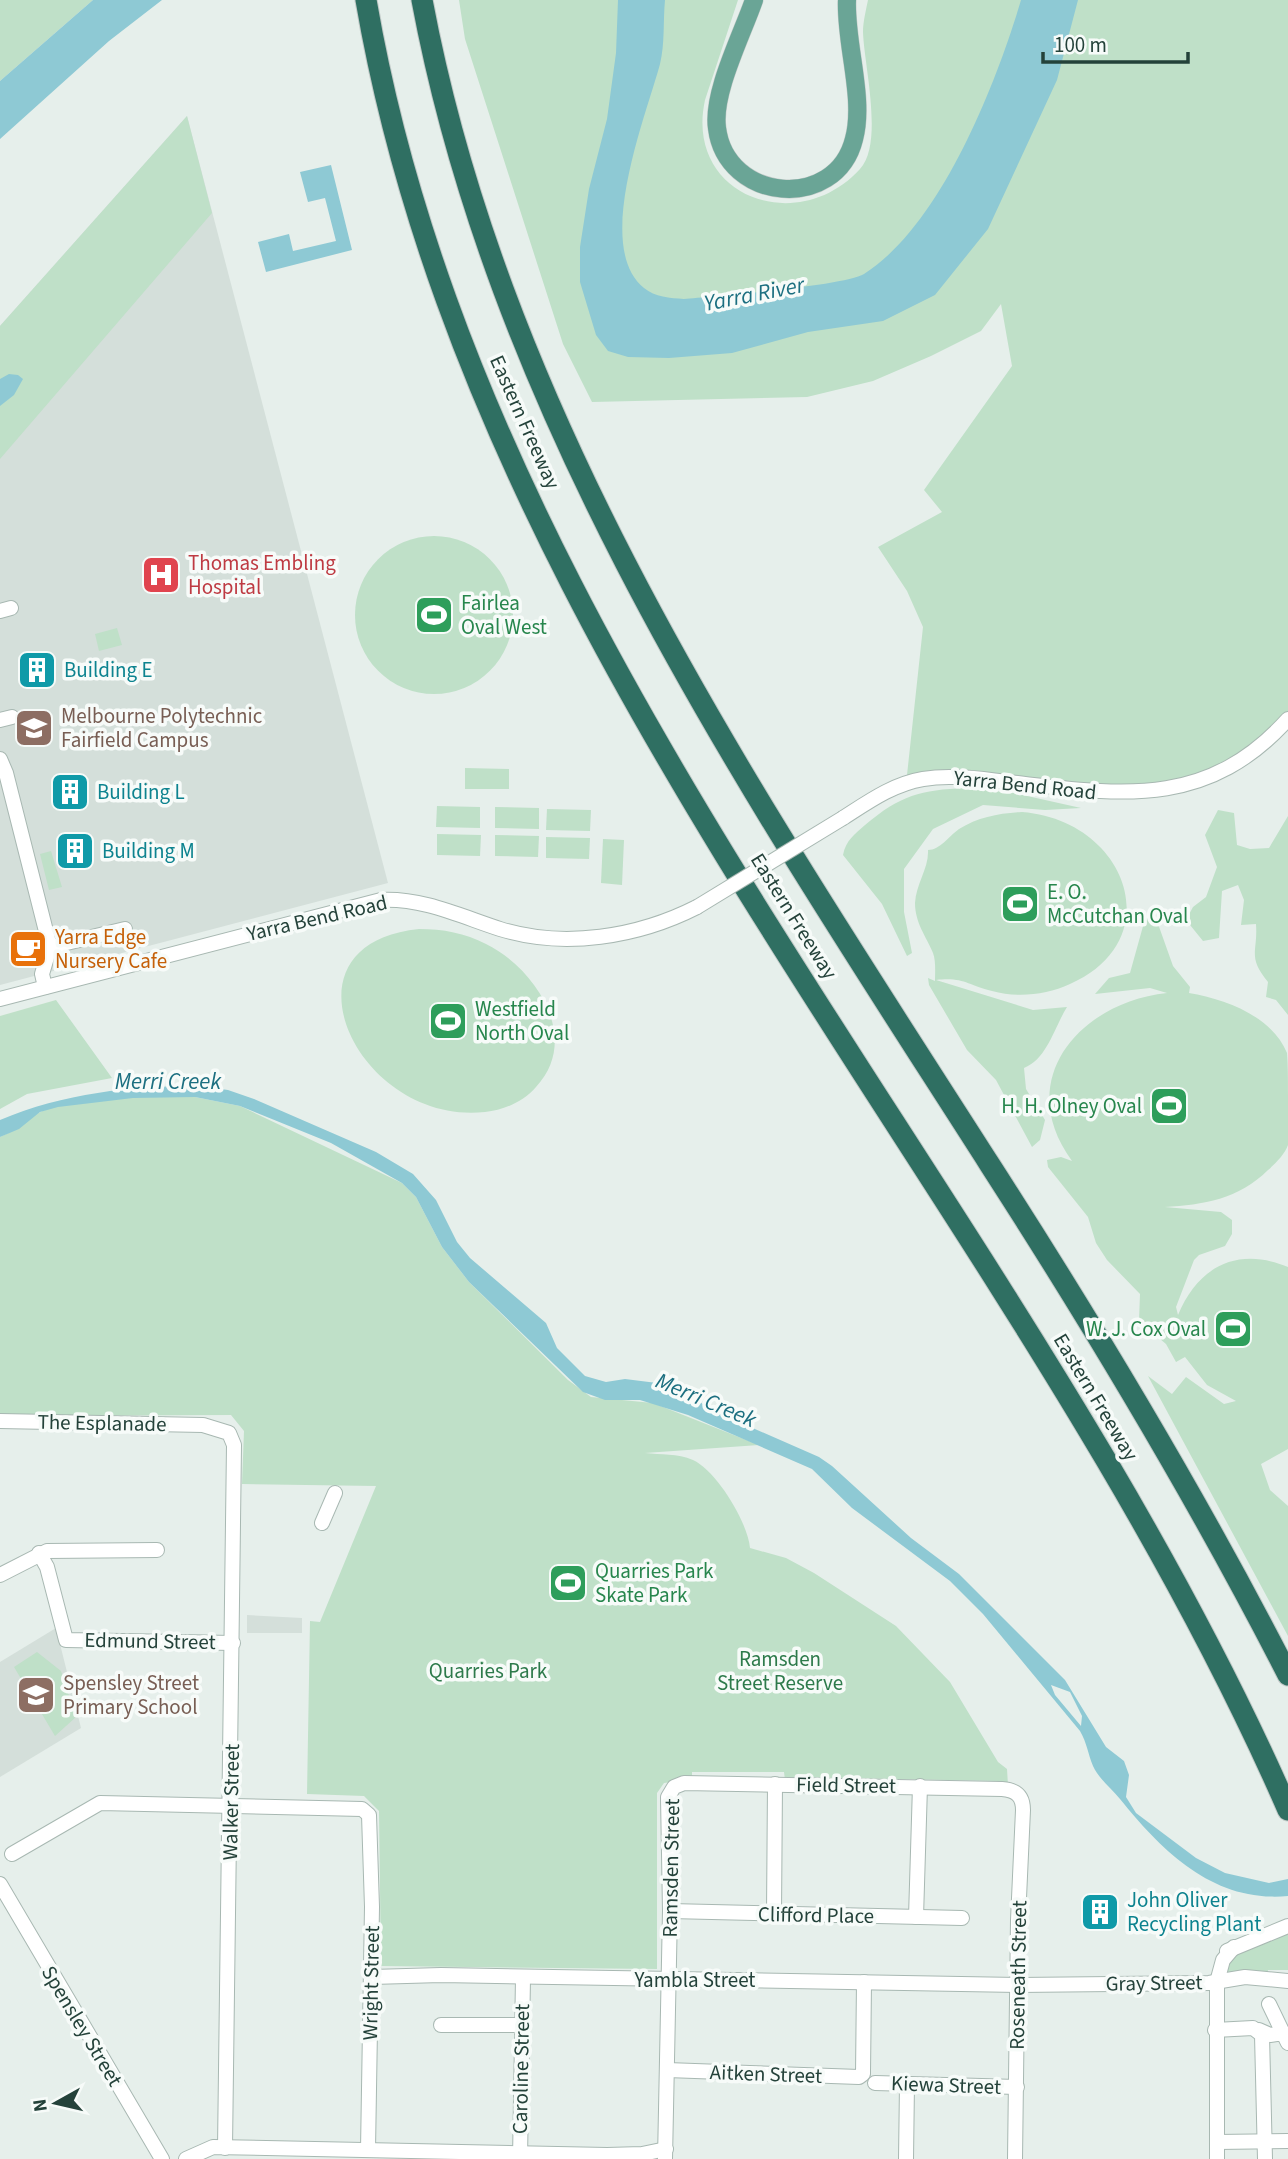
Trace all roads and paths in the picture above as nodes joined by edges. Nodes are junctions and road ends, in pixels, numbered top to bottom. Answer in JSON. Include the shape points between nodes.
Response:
{"nodes":[{"id":1,"x":366,"y":0,"type":"edge"},
{"id":2,"x":422,"y":0,"type":"edge"},
{"id":3,"x":754,"y":0,"type":"edge"},
{"id":4,"x":847,"y":0,"type":"edge"},
{"id":5,"x":1288,"y":719,"type":"edge"},
{"id":6,"x":2,"y":769,"type":"edge"},
{"id":7,"x":125,"y":929,"type":"dead end"},
{"id":8,"x":50,"y":947,"type":"junction"},
{"id":9,"x":45,"y":987,"type":"junction"},
{"id":10,"x":0,"y":999,"type":"edge"},
{"id":11,"x":0,"y":1421,"type":"edge"},
{"id":12,"x":231,"y":1429,"type":"joint"},
{"id":13,"x":335,"y":1493,"type":"dead end"},
{"id":14,"x":322,"y":1523,"type":"dead end"},
{"id":15,"x":157,"y":1550,"type":"dead end"},
{"id":16,"x":39,"y":1553,"type":"junction"},
{"id":17,"x":0,"y":1575,"type":"edge"},
{"id":18,"x":233,"y":1643,"type":"junction"},
{"id":19,"x":1288,"y":1675,"type":"edge"},
{"id":20,"x":775,"y":1784,"type":"junction"},
{"id":21,"x":920,"y":1786,"type":"junction"},
{"id":22,"x":674,"y":1787,"type":"joint"},
{"id":23,"x":1017,"y":1793,"type":"joint"},
{"id":24,"x":231,"y":1805,"type":"junction"},
{"id":25,"x":1288,"y":1810,"type":"edge"},
{"id":26,"x":12,"y":1854,"type":"dead end"},
{"id":27,"x":1,"y":1889,"type":"edge"},
{"id":28,"x":670,"y":1911,"type":"junction"},
{"id":29,"x":774,"y":1913,"type":"junction"},
{"id":30,"x":916,"y":1917,"type":"junction"},
{"id":31,"x":962,"y":1918,"type":"dead end"},
{"id":32,"x":1288,"y":1926,"type":"edge"},
{"id":33,"x":372,"y":1977,"type":"junction"},
{"id":34,"x":523,"y":1978,"type":"junction"},
{"id":35,"x":668,"y":1980,"type":"junction"},
{"id":36,"x":1288,"y":1981,"type":"edge"},
{"id":37,"x":864,"y":1982,"type":"junction"},
{"id":38,"x":1213,"y":1982,"type":"junction"},
{"id":39,"x":1018,"y":1986,"type":"junction"},
{"id":40,"x":1269,"y":2004,"type":"dead end"},
{"id":41,"x":1215,"y":2024,"type":"junction"},
{"id":42,"x":441,"y":2025,"type":"dead end"},
{"id":43,"x":522,"y":2025,"type":"junction"},
{"id":44,"x":1259,"y":2030,"type":"junction"},
{"id":45,"x":1286,"y":2038,"type":"edge"},
{"id":46,"x":667,"y":2070,"type":"junction"},
{"id":47,"x":869,"y":2078,"type":"junction"},
{"id":48,"x":907,"y":2084,"type":"junction"},
{"id":49,"x":1017,"y":2087,"type":"junction"},
{"id":50,"x":1265,"y":2141,"type":"junction"},
{"id":51,"x":1288,"y":2141,"type":"edge"},
{"id":52,"x":1217,"y":2142,"type":"junction"},
{"id":53,"x":225,"y":2148,"type":"junction"},
{"id":54,"x":368,"y":2150,"type":"junction"},
{"id":55,"x":439,"y":2155,"type":"edge"},
{"id":56,"x":520,"y":2156,"type":"edge"},
{"id":57,"x":666,"y":2156,"type":"edge"},
{"id":58,"x":162,"y":2159,"type":"edge"},
{"id":59,"x":174,"y":2159,"type":"edge"},
{"id":60,"x":186,"y":2159,"type":"edge"},
{"id":61,"x":906,"y":2159,"type":"edge"},
{"id":62,"x":1015,"y":2159,"type":"edge"},
{"id":63,"x":1217,"y":2159,"type":"edge"},
{"id":64,"x":1265,"y":2159,"type":"edge"}],
"edges":[{"from":1,"to":25,"type":"highway","name":"Eastern Freeway","via":[[397,142],[447,299],[507,446],[567,572],[685,786],[1103,1456],[1212,1652]]},
{"from":2,"to":19,"type":"highway","name":"Eastern Freeway","via":[[457,146],[500,278],[548,400],[627,567],[763,807],[1121,1373]]},
{"from":3,"to":4,"type":"main road","via":[[719,100],[717,129],[736,169],[761,185],[784,190],[806,188],[825,178],[842,164],[852,147],[857,118]]},
{"from":5,"to":9,"type":"street","name":"Yarra Bend Road","bridge":true,"via":[[1227,768],[1169,789],[1108,793],[950,776],[899,785],[697,907],[634,931],[565,939],[504,930],[418,902],[381,900]]},
{"from":6,"to":8,"type":"street"},
{"from":7,"to":8,"type":"street"},
{"from":8,"to":9,"type":"street","via":[[42,974]]},
{"from":9,"to":10,"type":"street","name":"Yarra Bend Road"},
{"from":11,"to":12,"type":"street","name":"The Esplanade","via":[[224,1421]]},
{"from":12,"to":18,"type":"street","name":"Walker Street","via":[[239,1438]]},
{"from":13,"to":14,"type":"street"},
{"from":15,"to":16,"type":"street","via":[[54,1549]]},
{"from":16,"to":17,"type":"street"},
{"from":16,"to":18,"type":"street","name":"Edmund Street","via":[[66,1640]]},
{"from":18,"to":24,"type":"street","name":"Walker Street"},
{"from":20,"to":21,"type":"street","name":"Field Street"},
{"from":20,"to":22,"type":"street","name":"Field Street","via":[[683,1783]]},
{"from":20,"to":29,"type":"street"},
{"from":21,"to":23,"type":"street","name":"Field Street","via":[[1002,1788]]},
{"from":21,"to":30,"type":"street"},
{"from":22,"to":28,"type":"street","name":"Ramsden Street","via":[[668,1797]]},
{"from":23,"to":39,"type":"street","name":"Roseneath Street","via":[[1023,1810]]},
{"from":24,"to":26,"type":"street","via":[[100,1803]]},
{"from":24,"to":33,"type":"street","name":"Wright Street","via":[[357,1807],[369,1815]]},
{"from":24,"to":53,"type":"street","name":"Walker Street"},
{"from":27,"to":58,"type":"street","name":"Spensley Street"},
{"from":28,"to":29,"type":"street","name":"Clifford Place"},
{"from":28,"to":35,"type":"street","name":"Ramsden Street"},
{"from":29,"to":30,"type":"street","name":"Clifford Place"},
{"from":30,"to":31,"type":"street","name":"Clifford Place"},
{"from":32,"to":38,"type":"street","via":[[1234,1947]]},
{"from":33,"to":34,"type":"street","name":"Yambla Street"},
{"from":33,"to":54,"type":"street","name":"Wright Street"},
{"from":34,"to":35,"type":"street","name":"Yambla Street"},
{"from":34,"to":43,"type":"street","name":"Caroline Street"},
{"from":35,"to":37,"type":"street","name":"Yambla Street"},
{"from":35,"to":46,"type":"street","name":"Ramsden Street"},
{"from":36,"to":38,"type":"street","name":"Gray Street","via":[[1245,1977]]},
{"from":37,"to":39,"type":"street","name":"Yambla Street"},
{"from":37,"to":47,"type":"street","name":"Kiewa Street"},
{"from":38,"to":39,"type":"street","name":"Gray Street"},
{"from":38,"to":41,"type":"street"},
{"from":39,"to":49,"type":"street","name":"Roseneath Street"},
{"from":40,"to":45,"type":"street"},
{"from":41,"to":44,"type":"street"},
{"from":41,"to":52,"type":"street"},
{"from":42,"to":43,"type":"street"},
{"from":43,"to":56,"type":"street","name":"Caroline Street"},
{"from":44,"to":45,"type":"street"},
{"from":44,"to":50,"type":"street"},
{"from":46,"to":47,"type":"street","name":"Aitken Street"},
{"from":46,"to":57,"type":"street","name":"Ramsden Street"},
{"from":47,"to":48,"type":"street","name":"Kiewa Street"},
{"from":48,"to":49,"type":"street","name":"Kiewa Street"},
{"from":48,"to":61,"type":"street"},
{"from":49,"to":62,"type":"street","name":"Roseneath Street"},
{"from":50,"to":51,"type":"street"},
{"from":50,"to":52,"type":"street"},
{"from":50,"to":64,"type":"street"},
{"from":52,"to":63,"type":"street"},
{"from":53,"to":54,"type":"street"},
{"from":53,"to":60,"type":"street","via":[[208,2149]]},
{"from":54,"to":55,"type":"street"},
{"from":55,"to":56,"type":"street"},
{"from":56,"to":57,"type":"street"},
{"from":58,"to":59,"type":"street"}]}
